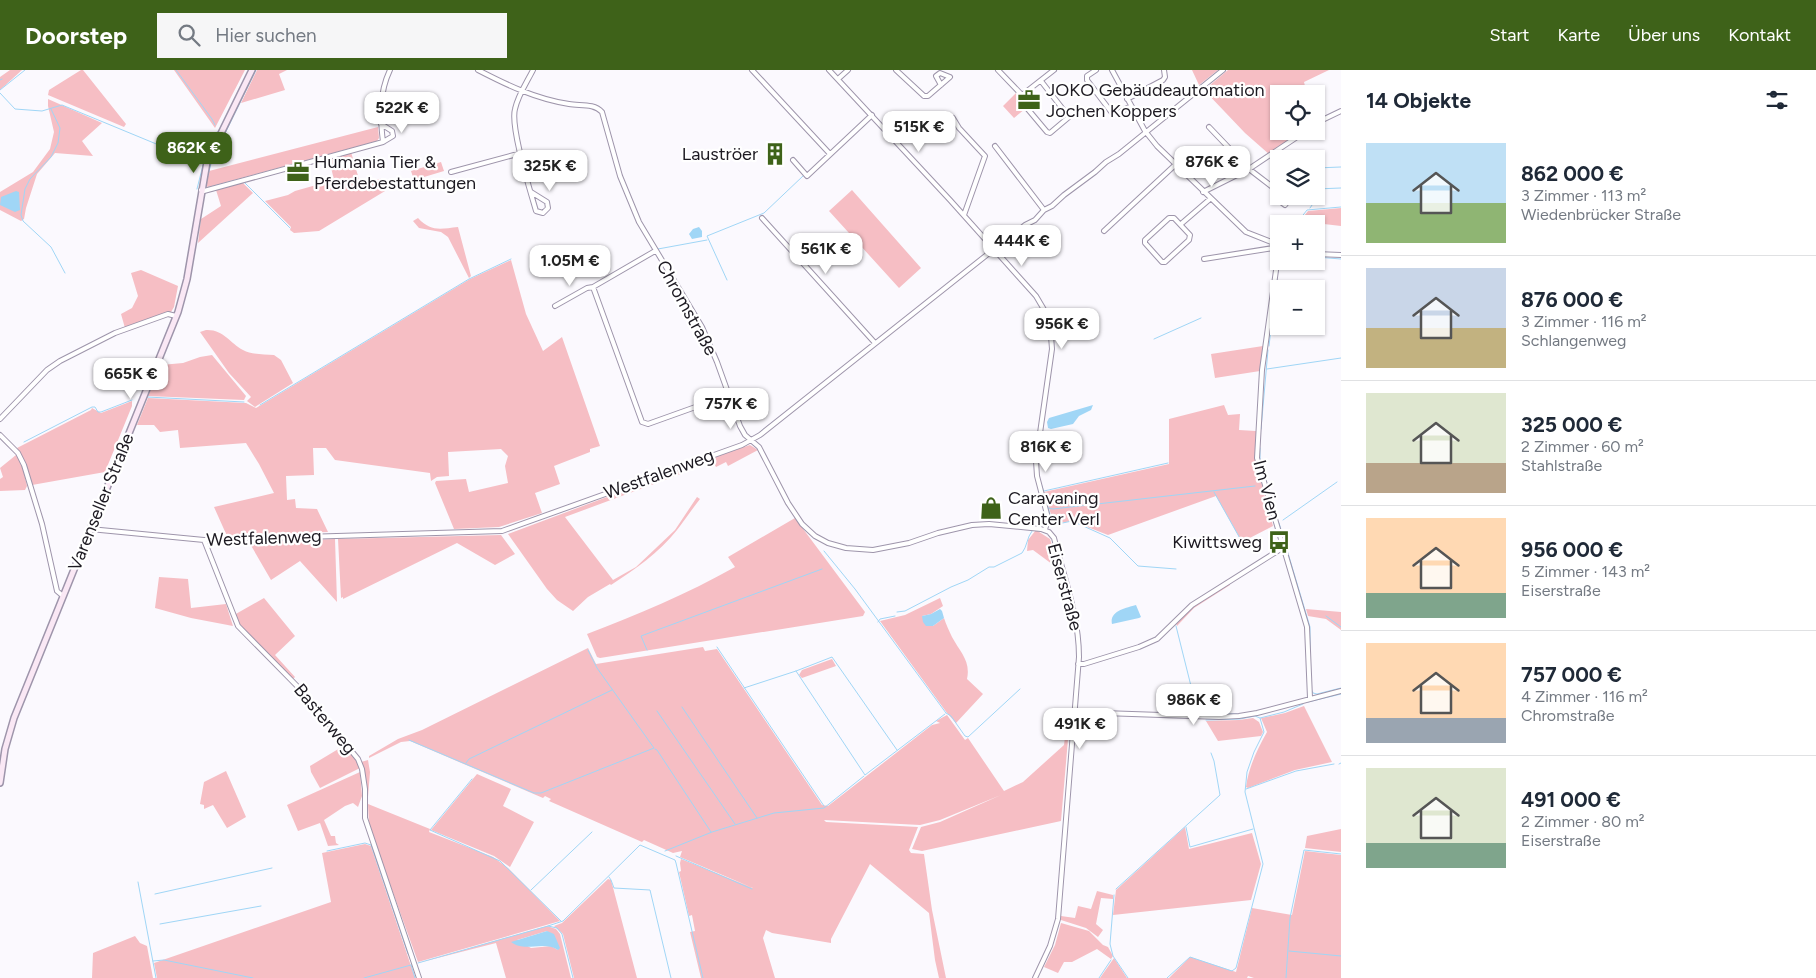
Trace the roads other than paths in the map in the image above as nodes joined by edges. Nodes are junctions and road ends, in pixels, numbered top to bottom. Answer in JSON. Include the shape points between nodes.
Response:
{"nodes":[{"id":1,"x":252,"y":70,"type":"edge"},
{"id":2,"x":390,"y":70,"type":"edge"},
{"id":3,"x":478,"y":70,"type":"edge"},
{"id":4,"x":532,"y":70,"type":"edge"},
{"id":5,"x":752,"y":70,"type":"edge"},
{"id":6,"x":829,"y":70,"type":"edge"},
{"id":7,"x":848,"y":70,"type":"edge"},
{"id":8,"x":896,"y":70,"type":"edge"},
{"id":9,"x":998,"y":70,"type":"edge"},
{"id":10,"x":1053,"y":70,"type":"edge"},
{"id":11,"x":1096,"y":70,"type":"edge"},
{"id":12,"x":1112,"y":70,"type":"edge"},
{"id":13,"x":1164,"y":70,"type":"edge"},
{"id":14,"x":1223,"y":70,"type":"edge"},
{"id":15,"x":838,"y":79,"type":"junction"},
{"id":16,"x":1041,"y":80,"type":"junction"},
{"id":17,"x":941,"y":85,"type":"dead end"},
{"id":18,"x":522,"y":92,"type":"junction"},
{"id":19,"x":1022,"y":95,"type":"junction"},
{"id":20,"x":1127,"y":99,"type":"junction"},
{"id":21,"x":1131,"y":106,"type":"junction"},
{"id":22,"x":1341,"y":111,"type":"edge"},
{"id":23,"x":872,"y":116,"type":"junction"},
{"id":24,"x":953,"y":118,"type":"dead end"},
{"id":25,"x":1325,"y":119,"type":"edge"},
{"id":26,"x":381,"y":124,"type":"junction"},
{"id":27,"x":1209,"y":127,"type":"dead end"},
{"id":28,"x":1145,"y":131,"type":"junction"},
{"id":29,"x":1292,"y":140,"type":"edge"},
{"id":30,"x":383,"y":142,"type":"junction"},
{"id":31,"x":995,"y":146,"type":"dead end"},
{"id":32,"x":521,"y":153,"type":"junction"},
{"id":33,"x":830,"y":154,"type":"junction"},
{"id":34,"x":792,"y":160,"type":"dead end"},
{"id":35,"x":1176,"y":165,"type":"junction"},
{"id":36,"x":1249,"y":169,"type":"junction"},
{"id":37,"x":451,"y":172,"type":"dead end"},
{"id":38,"x":1270,"y":185,"type":"edge"},
{"id":39,"x":201,"y":190,"type":"junction"},
{"id":40,"x":531,"y":192,"type":"junction"},
{"id":41,"x":1203,"y":192,"type":"junction"},
{"id":42,"x":1210,"y":199,"type":"junction"},
{"id":43,"x":1044,"y":210,"type":"junction"},
{"id":44,"x":964,"y":215,"type":"junction"},
{"id":45,"x":762,"y":218,"type":"dead end"},
{"id":46,"x":1181,"y":224,"type":"junction"},
{"id":47,"x":1104,"y":231,"type":"dead end"},
{"id":48,"x":1270,"y":243,"type":"edge"},
{"id":49,"x":1270,"y":249,"type":"edge"},
{"id":50,"x":995,"y":250,"type":"junction"},
{"id":51,"x":655,"y":251,"type":"junction"},
{"id":52,"x":1325,"y":254,"type":"edge"},
{"id":53,"x":1341,"y":255,"type":"edge"},
{"id":54,"x":1204,"y":260,"type":"dead end"},
{"id":55,"x":1274,"y":270,"type":"edge"},
{"id":56,"x":592,"y":287,"type":"junction"},
{"id":57,"x":555,"y":306,"type":"dead end"},
{"id":58,"x":176,"y":316,"type":"junction"},
{"id":59,"x":875,"y":344,"type":"junction"},
{"id":60,"x":729,"y":395,"type":"junction"},
{"id":61,"x":0,"y":419,"type":"edge"},
{"id":62,"x":0,"y":435,"type":"edge"},
{"id":63,"x":752,"y":440,"type":"junction"},
{"id":64,"x":90,"y":529,"type":"junction"},
{"id":65,"x":1045,"y":530,"type":"junction"},
{"id":66,"x":204,"y":540,"type":"junction"},
{"id":67,"x":1284,"y":547,"type":"junction"},
{"id":68,"x":63,"y":596,"type":"junction"},
{"id":69,"x":1078,"y":664,"type":"junction"},
{"id":70,"x":1341,"y":691,"type":"edge"},
{"id":71,"x":1310,"y":698,"type":"junction"},
{"id":72,"x":1074,"y":712,"type":"junction"},
{"id":73,"x":0,"y":783,"type":"edge"},
{"id":74,"x":419,"y":978,"type":"edge"},
{"id":75,"x":1035,"y":978,"type":"edge"}],
"edges":[{"from":1,"to":39,"type":"main road","name":"Varenseller Straße","via":[[207,162]]},
{"from":2,"to":26,"type":"street","via":[[383,84]]},
{"from":3,"to":18,"type":"street"},
{"from":4,"to":18,"type":"street"},
{"from":5,"to":33,"type":"street"},
{"from":6,"to":15,"type":"street","name":"Eiserstraße"},
{"from":7,"to":15,"type":"street"},
{"from":8,"to":17,"type":"street","via":[[924,96]]},
{"from":9,"to":19,"type":"street"},
{"from":10,"to":16,"type":"street"},
{"from":11,"to":21,"type":"street","via":[[1087,76],[1087,80],[1112,113]]},
{"from":12,"to":20,"type":"street"},
{"from":13,"to":20,"type":"street","via":[[1163,80]]},
{"from":14,"to":28,"type":"street","name":"Westfalenweg"},
{"from":15,"to":23,"type":"street","name":"Eiserstraße"},
{"from":16,"to":19,"type":"street"},
{"from":16,"to":19,"type":"street","via":[[1069,117],[1050,132],[1046,132],[1021,101]]},
{"from":18,"to":32,"type":"street","via":[[513,122]]},
{"from":18,"to":51,"type":"street","name":"Chromstraße","via":[[599,108],[606,121],[620,176]]},
{"from":20,"to":21,"type":"street"},
{"from":21,"to":28,"type":"street"},
{"from":22,"to":25,"type":"street"},
{"from":23,"to":33,"type":"street"},
{"from":23,"to":44,"type":"street","name":"Eiserstraße"},
{"from":24,"to":44,"type":"street","via":[[985,156]]},
{"from":26,"to":30,"type":"street"},
{"from":26,"to":30,"type":"street","via":[[392,131],[393,136]]},
{"from":27,"to":36,"type":"street"},
{"from":28,"to":35,"type":"street"},
{"from":28,"to":43,"type":"street","name":"Westfalenweg"},
{"from":29,"to":36,"type":"street"},
{"from":30,"to":39,"type":"street"},
{"from":31,"to":43,"type":"street"},
{"from":32,"to":37,"type":"street"},
{"from":32,"to":40,"type":"street"},
{"from":33,"to":34,"type":"street","via":[[807,176]]},
{"from":35,"to":41,"type":"street"},
{"from":35,"to":47,"type":"street"},
{"from":36,"to":38,"type":"street"},
{"from":36,"to":41,"type":"street"},
{"from":39,"to":58,"type":"main road","name":"Varenseller Straße","via":[[185,288]]},
{"from":40,"to":40,"type":"street","via":[[536,210],[543,213],[548,208],[547,202]]},
{"from":41,"to":42,"type":"street"},
{"from":42,"to":46,"type":"street"},
{"from":42,"to":48,"type":"street","via":[[1246,232]]},
{"from":43,"to":50,"type":"street","name":"Westfalenweg"},
{"from":44,"to":50,"type":"street","name":"Eiserstraße"},
{"from":45,"to":59,"type":"street"},
{"from":46,"to":46,"type":"street","via":[[1169,218],[1145,240],[1162,262],[1190,240]]},
{"from":49,"to":54,"type":"street"},
{"from":50,"to":59,"type":"street","name":"Westfalenweg"},
{"from":50,"to":65,"type":"street","name":"Eiserstraße","via":[[1036,296],[1052,333],[1036,461],[1048,518]]},
{"from":51,"to":56,"type":"street","name":"Chromstraße"},
{"from":51,"to":60,"type":"street","name":"Chromstraße","via":[[702,327]]},
{"from":52,"to":53,"type":"street"},
{"from":55,"to":67,"type":"street","name":"Im Vien","via":[[1262,370],[1257,458]]},
{"from":56,"to":57,"type":"street","name":"Chromstraße"},
{"from":56,"to":60,"type":"street","via":[[642,422],[648,424]]},
{"from":58,"to":61,"type":"street","via":[[168,314],[115,334],[60,361],[46,370]]},
{"from":58,"to":64,"type":"main road","name":"Varenseller Straße"},
{"from":59,"to":63,"type":"street","name":"Westfalenweg"},
{"from":60,"to":63,"type":"street","name":"Chromstraße","via":[[740,426]]},
{"from":62,"to":68,"type":"street","via":[[18,453],[24,465],[57,591]]},
{"from":63,"to":65,"type":"street","name":"Chromstraße","via":[[760,447],[802,524],[828,543],[873,550],[958,528],[989,524]]},
{"from":63,"to":66,"type":"street","name":"Westfalenweg","via":[[502,531]]},
{"from":64,"to":66,"type":"street","name":"Westfalenweg"},
{"from":64,"to":68,"type":"main road","name":"Varenseller Straße"},
{"from":65,"to":69,"type":"street","name":"Eiserstraße","via":[[1054,538],[1074,610]]},
{"from":66,"to":74,"type":"street","name":"Basterweg","via":[[238,626],[301,690],[358,759],[365,789],[365,818]]},
{"from":67,"to":69,"type":"street","via":[[1192,605],[1157,639]]},
{"from":67,"to":71,"type":"street","name":"Im Vien","via":[[1307,627]]},
{"from":68,"to":73,"type":"main road","name":"Varenseller Straße","via":[[9,733]]},
{"from":69,"to":72,"type":"street","name":"Eiserstraße"},
{"from":70,"to":71,"type":"street"},
{"from":71,"to":72,"type":"street","via":[[1239,716]]},
{"from":72,"to":75,"type":"street","name":"Eiserstraße","via":[[1058,919]]}]}
